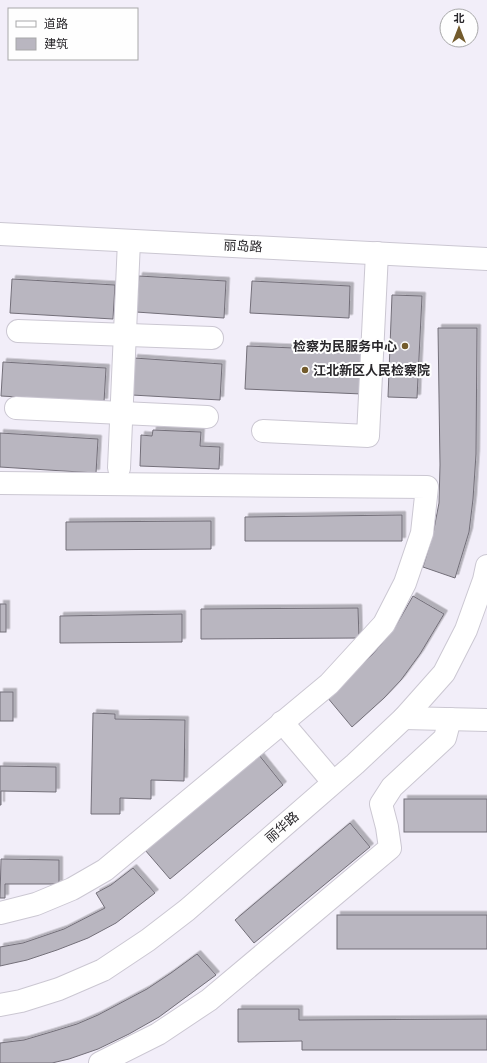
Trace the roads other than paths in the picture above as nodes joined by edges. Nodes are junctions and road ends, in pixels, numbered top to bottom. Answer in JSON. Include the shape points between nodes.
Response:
{"nodes":[{"id":1,"x":0,"y":234,"type":"edge"},
{"id":2,"x":129,"y":240,"type":"junction"},
{"id":3,"x":377,"y":253,"type":"junction"},
{"id":4,"x":487,"y":259,"type":"edge"},
{"id":5,"x":18,"y":331,"type":"dead end"},
{"id":6,"x":124,"y":334,"type":"junction"},
{"id":7,"x":212,"y":338,"type":"dead end"},
{"id":8,"x":16,"y":408,"type":"dead end"},
{"id":9,"x":121,"y":413,"type":"junction"},
{"id":10,"x":207,"y":417,"type":"dead end"},
{"id":11,"x":263,"y":431,"type":"dead end"},
{"id":12,"x":118,"y":468,"type":"dead end"},
{"id":13,"x":0,"y":483,"type":"edge"},
{"id":14,"x":487,"y":566,"type":"edge"},
{"id":15,"x":404,"y":718,"type":"junction"},
{"id":16,"x":450,"y":719,"type":"junction"},
{"id":17,"x":487,"y":720,"type":"edge"},
{"id":18,"x":282,"y":722,"type":"junction"},
{"id":19,"x":333,"y":782,"type":"junction"},
{"id":20,"x":0,"y":913,"type":"edge"},
{"id":21,"x":0,"y":1005,"type":"edge"},
{"id":22,"x":100,"y":1063,"type":"edge"}],
"edges":[{"from":1,"to":2,"type":"street","name":"丽岛路"},
{"from":2,"to":3,"type":"street","name":"丽岛路"},
{"from":2,"to":6,"type":"street"},
{"from":3,"to":4,"type":"street","name":"丽岛路"},
{"from":3,"to":11,"type":"street","via":[[368,436]]},
{"from":5,"to":6,"type":"street"},
{"from":6,"to":7,"type":"street"},
{"from":6,"to":9,"type":"street"},
{"from":8,"to":9,"type":"street"},
{"from":9,"to":10,"type":"street"},
{"from":9,"to":12,"type":"street"},
{"from":13,"to":18,"type":"street","via":[[428,487],[422,533],[405,583],[384,624],[329,684]]},
{"from":14,"to":15,"type":"street","name":"丽华路","via":[[466,630],[444,673]]},
{"from":15,"to":16,"type":"street"},
{"from":15,"to":19,"type":"street","name":"丽华路"},
{"from":16,"to":17,"type":"street"},
{"from":16,"to":22,"type":"street","via":[[445,738],[392,788],[381,804],[390,848],[208,1000],[158,1034]]},
{"from":18,"to":19,"type":"street"},
{"from":18,"to":20,"type":"street","via":[[105,870],[72,890],[36,904]]},
{"from":19,"to":21,"type":"street","name":"丽华路","via":[[187,910],[148,940],[103,970],[59,990]]}]}
